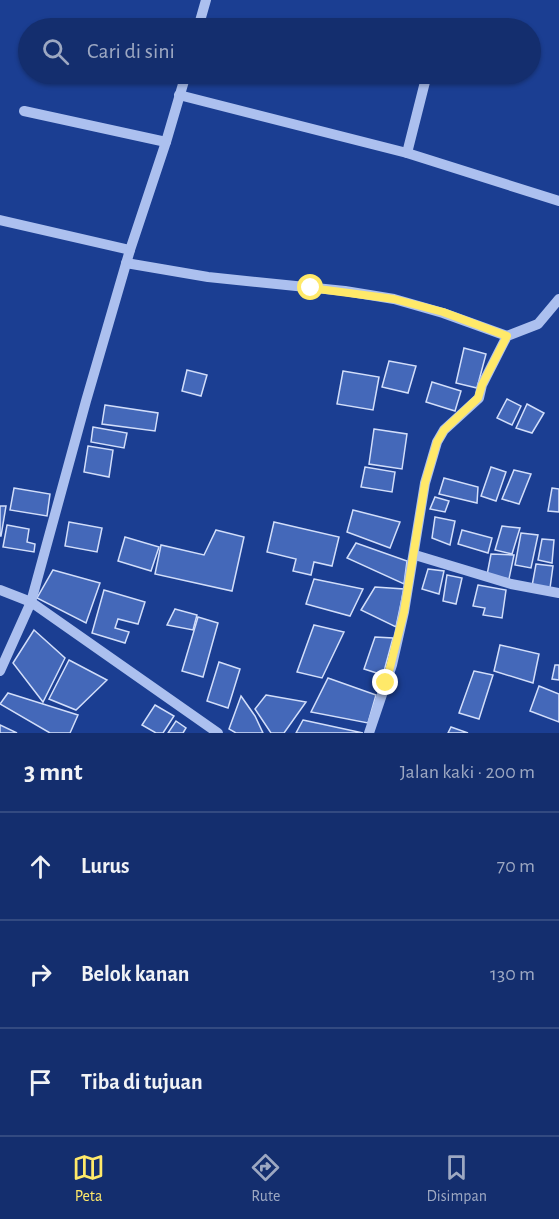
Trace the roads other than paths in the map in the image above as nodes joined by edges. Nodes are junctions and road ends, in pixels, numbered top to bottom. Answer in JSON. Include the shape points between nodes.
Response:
{"nodes":[{"id":1,"x":206,"y":0,"type":"edge"},
{"id":2,"x":201,"y":18,"type":"edge"},
{"id":3,"x":183,"y":84,"type":"edge"},
{"id":4,"x":424,"y":84,"type":"edge"},
{"id":5,"x":179,"y":95,"type":"junction"},
{"id":6,"x":24,"y":111,"type":"dead end"},
{"id":7,"x":166,"y":141,"type":"junction"},
{"id":8,"x":407,"y":153,"type":"junction"},
{"id":9,"x":559,"y":201,"type":"edge"},
{"id":10,"x":0,"y":220,"type":"edge"},
{"id":11,"x":130,"y":250,"type":"junction"},
{"id":12,"x":126,"y":263,"type":"junction"},
{"id":13,"x":559,"y":299,"type":"edge"},
{"id":14,"x":507,"y":336,"type":"junction"},
{"id":15,"x":415,"y":555,"type":"junction"},
{"id":16,"x":0,"y":590,"type":"edge"},
{"id":17,"x":559,"y":593,"type":"edge"},
{"id":18,"x":31,"y":602,"type":"junction"},
{"id":19,"x":0,"y":671,"type":"edge"},
{"id":20,"x":218,"y":733,"type":"edge"},
{"id":21,"x":369,"y":733,"type":"edge"}],
"edges":[{"from":1,"to":2,"type":"street"},
{"from":3,"to":5,"type":"street"},
{"from":4,"to":8,"type":"street"},
{"from":5,"to":7,"type":"street"},
{"from":5,"to":8,"type":"street"},
{"from":6,"to":7,"type":"street"},
{"from":7,"to":11,"type":"street"},
{"from":8,"to":9,"type":"street"},
{"from":10,"to":11,"type":"street"},
{"from":11,"to":12,"type":"street"},
{"from":12,"to":14,"type":"street","via":[[394,299]]},
{"from":12,"to":18,"type":"street"},
{"from":13,"to":14,"type":"street","via":[[538,324]]},
{"from":14,"to":15,"type":"street","via":[[478,398],[444,430],[437,442],[425,483]]},
{"from":15,"to":17,"type":"street","via":[[511,584]]},
{"from":15,"to":21,"type":"street","via":[[392,665]]},
{"from":16,"to":18,"type":"street"},
{"from":18,"to":19,"type":"street"},
{"from":18,"to":20,"type":"street"}]}
